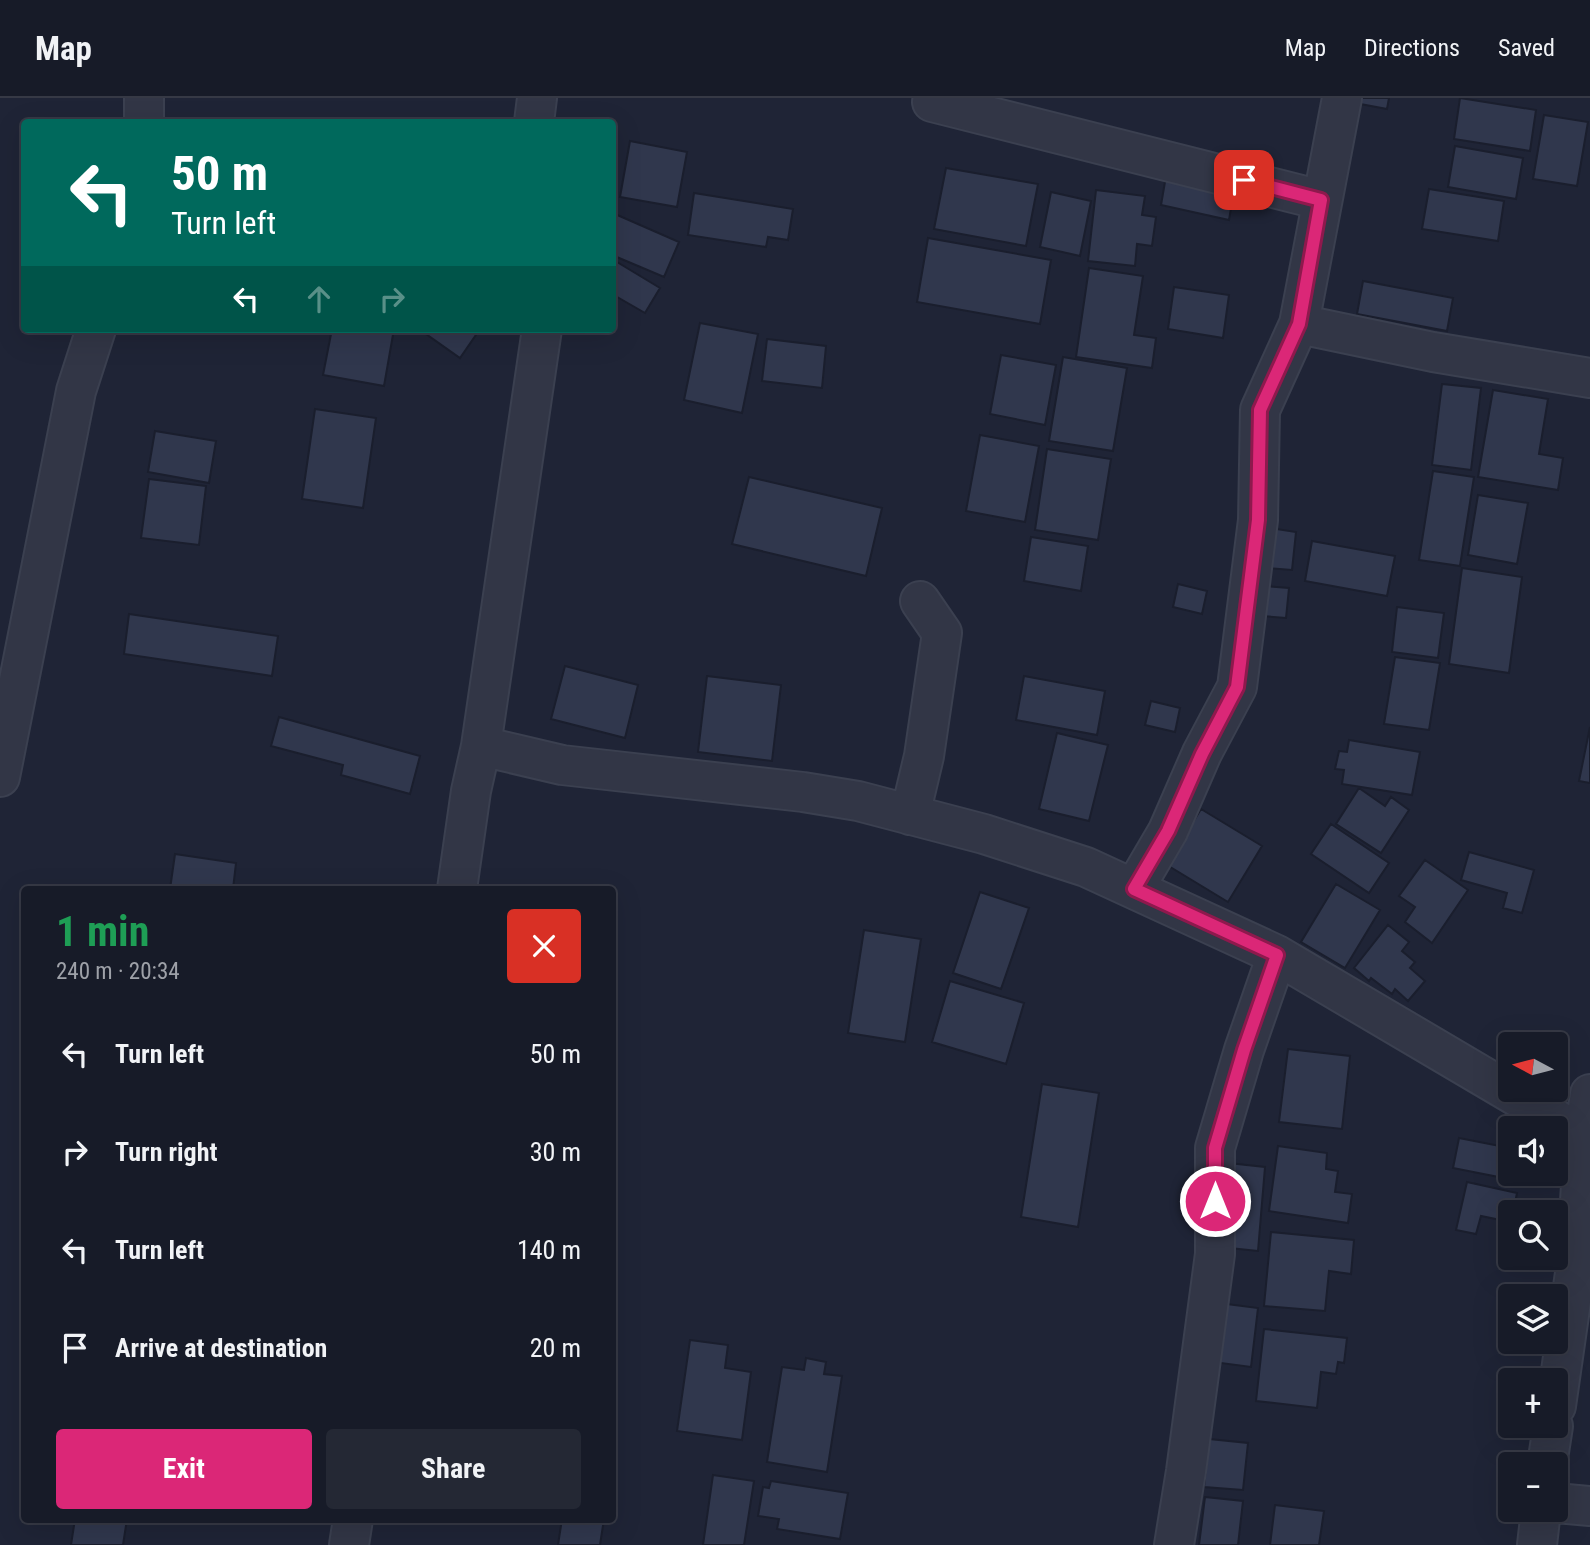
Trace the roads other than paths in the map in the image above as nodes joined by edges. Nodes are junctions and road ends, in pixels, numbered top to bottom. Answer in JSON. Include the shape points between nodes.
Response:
{"nodes":[{"id":1,"x":144,"y":98,"type":"edge"},
{"id":2,"x":537,"y":98,"type":"edge"},
{"id":3,"x":933,"y":98,"type":"edge"},
{"id":4,"x":1342,"y":98,"type":"edge"},
{"id":5,"x":144,"y":119,"type":"edge"},
{"id":6,"x":534,"y":119,"type":"edge"},
{"id":7,"x":1321,"y":200,"type":"junction"},
{"id":8,"x":1299,"y":324,"type":"junction"},
{"id":9,"x":95,"y":333,"type":"edge"},
{"id":10,"x":541,"y":333,"type":"edge"},
{"id":11,"x":1590,"y":378,"type":"edge"},
{"id":12,"x":920,"y":601,"type":"dead end"},
{"id":13,"x":481,"y":746,"type":"junction"},
{"id":14,"x":0,"y":777,"type":"edge"},
{"id":15,"x":910,"y":814,"type":"junction"},
{"id":16,"x":457,"y":886,"type":"edge"},
{"id":17,"x":1134,"y":889,"type":"junction"},
{"id":18,"x":1277,"y":955,"type":"junction"},
{"id":19,"x":1590,"y":1094,"type":"edge"},
{"id":20,"x":1584,"y":1136,"type":"junction"},
{"id":21,"x":1561,"y":1368,"type":"edge"},
{"id":22,"x":1568,"y":1504,"type":"edge"},
{"id":23,"x":1590,"y":1506,"type":"edge"},
{"id":24,"x":1539,"y":1522,"type":"edge"},
{"id":25,"x":352,"y":1523,"type":"edge"},
{"id":26,"x":349,"y":1545,"type":"edge"},
{"id":27,"x":1174,"y":1545,"type":"edge"},
{"id":28,"x":1536,"y":1545,"type":"edge"}],
"edges":[{"from":1,"to":5,"type":"street"},
{"from":2,"to":6,"type":"street"},
{"from":3,"to":7,"type":"street","via":[[932,102],[946,106]]},
{"from":4,"to":7,"type":"street"},
{"from":7,"to":8,"type":"street"},
{"from":8,"to":11,"type":"street"},
{"from":8,"to":17,"type":"street","via":[[1260,410],[1258,520],[1237,687],[1168,831]]},
{"from":9,"to":14,"type":"street","via":[[76,391]]},
{"from":10,"to":13,"type":"street"},
{"from":12,"to":15,"type":"street","via":[[942,633],[924,756]]},
{"from":13,"to":15,"type":"street","via":[[562,765],[803,792]]},
{"from":13,"to":16,"type":"street"},
{"from":15,"to":17,"type":"street","via":[[1073,863]]},
{"from":17,"to":18,"type":"street"},
{"from":18,"to":20,"type":"street"},
{"from":18,"to":27,"type":"street","via":[[1215,1148],[1215,1254]]},
{"from":19,"to":20,"type":"street"},
{"from":20,"to":21,"type":"street","via":[[1576,1266]]},
{"from":22,"to":23,"type":"street"},
{"from":24,"to":28,"type":"street"},
{"from":25,"to":26,"type":"street"}]}
